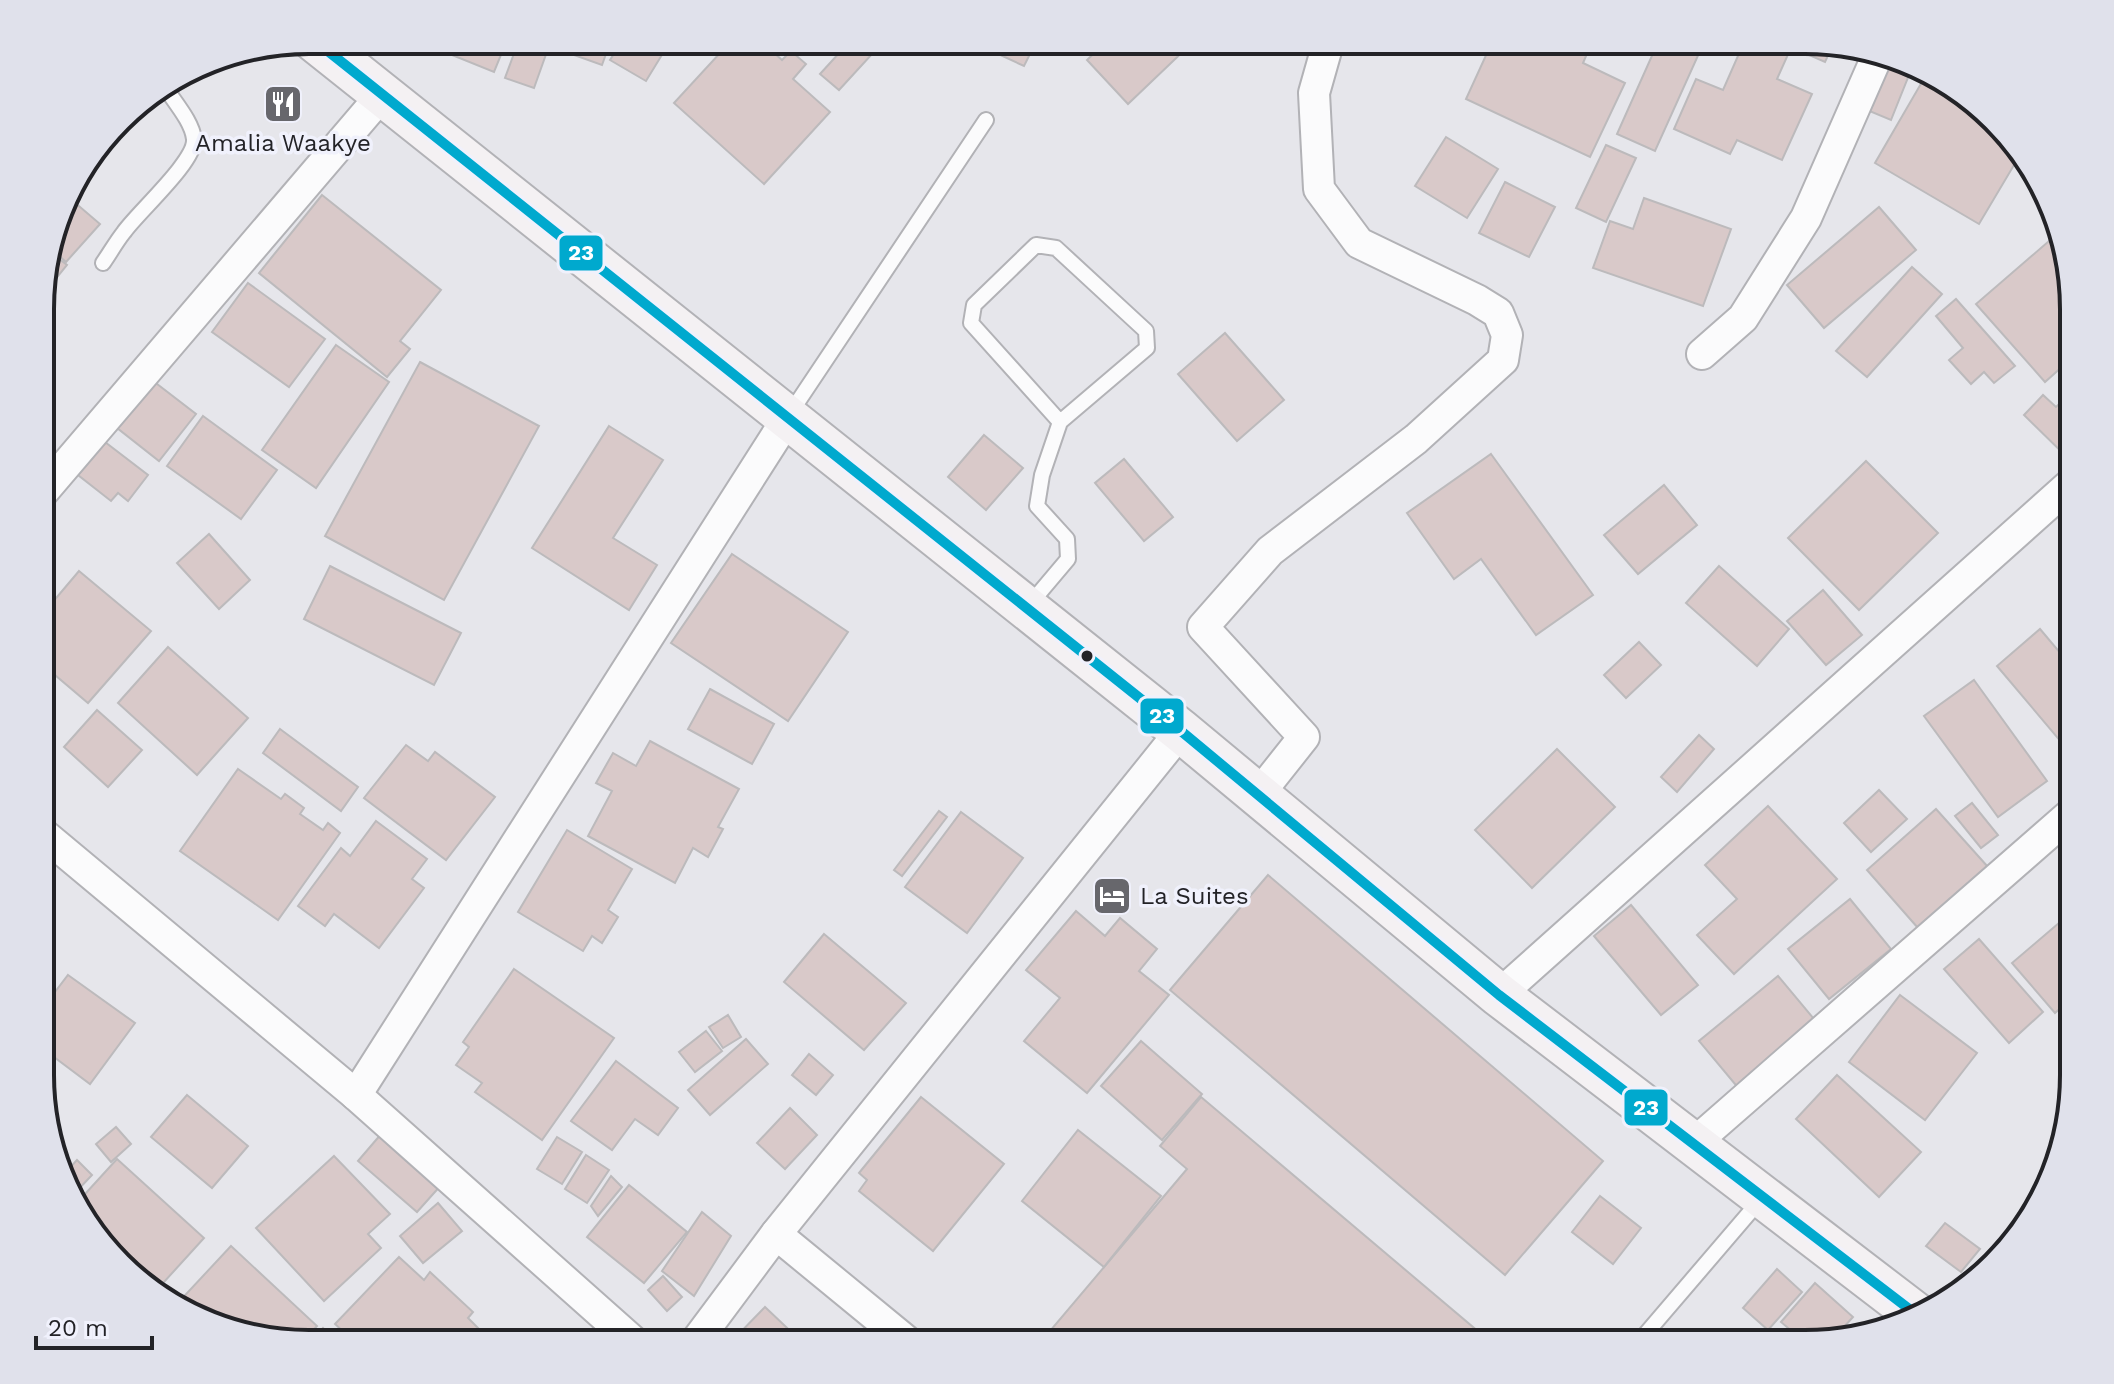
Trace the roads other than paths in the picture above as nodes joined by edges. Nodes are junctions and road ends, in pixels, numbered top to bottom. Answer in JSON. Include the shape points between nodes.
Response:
{"nodes":[{"id":1,"x":331,"y":54,"type":"edge"},
{"id":2,"x":1325,"y":54,"type":"edge"},
{"id":3,"x":1874,"y":64,"type":"edge"},
{"id":4,"x":169,"y":96,"type":"edge"},
{"id":5,"x":381,"y":96,"type":"junction"},
{"id":6,"x":986,"y":120,"type":"dead end"},
{"id":7,"x":103,"y":263,"type":"dead end"},
{"id":8,"x":1702,"y":354,"type":"dead end"},
{"id":9,"x":787,"y":419,"type":"junction"},
{"id":10,"x":1060,"y":422,"type":"junction"},
{"id":11,"x":54,"y":479,"type":"edge"},
{"id":12,"x":2059,"y":495,"type":"edge"},
{"id":13,"x":1027,"y":607,"type":"junction"},
{"id":14,"x":1181,"y":731,"type":"junction"},
{"id":15,"x":1258,"y":795,"type":"junction"},
{"id":16,"x":2059,"y":824,"type":"edge"},
{"id":17,"x":54,"y":843,"type":"edge"},
{"id":18,"x":1499,"y":995,"type":"junction"},
{"id":19,"x":356,"y":1095,"type":"junction"},
{"id":20,"x":1693,"y":1144,"type":"junction"},
{"id":21,"x":1762,"y":1198,"type":"junction"},
{"id":22,"x":776,"y":1234,"type":"junction"},
{"id":23,"x":1908,"y":1308,"type":"edge"},
{"id":24,"x":1650,"y":1329,"type":"edge"},
{"id":25,"x":620,"y":1330,"type":"edge"},
{"id":26,"x":705,"y":1330,"type":"edge"},
{"id":27,"x":892,"y":1330,"type":"edge"}],
"edges":[{"from":1,"to":5,"type":"main road"},
{"from":2,"to":15,"type":"street","via":[[1314,93],[1319,189],[1359,243],[1498,313],[1507,335],[1503,360],[1416,439],[1270,551],[1203,627],[1304,737]]},
{"from":3,"to":8,"type":"street","via":[[1806,218],[1743,318]]},
{"from":4,"to":7,"type":"lane","via":[[189,125],[193,149]]},
{"from":5,"to":9,"type":"main road"},
{"from":5,"to":11,"type":"street"},
{"from":6,"to":9,"type":"lane"},
{"from":9,"to":13,"type":"main road"},
{"from":9,"to":19,"type":"street"},
{"from":10,"to":10,"type":"lane","via":[[1147,348],[1148,339],[1146,331],[1056,248],[1036,245],[974,305],[971,323]]},
{"from":10,"to":13,"type":"lane","via":[[1037,506],[1067,539],[1068,559]]},
{"from":12,"to":18,"type":"street"},
{"from":13,"to":14,"type":"main road"},
{"from":14,"to":15,"type":"main road"},
{"from":14,"to":22,"type":"street"},
{"from":15,"to":18,"type":"main road"},
{"from":16,"to":20,"type":"street"},
{"from":17,"to":19,"type":"street"},
{"from":18,"to":20,"type":"main road"},
{"from":19,"to":25,"type":"street"},
{"from":20,"to":21,"type":"main road"},
{"from":21,"to":23,"type":"main road"},
{"from":21,"to":24,"type":"lane"},
{"from":22,"to":26,"type":"street"},
{"from":22,"to":27,"type":"street"}]}
